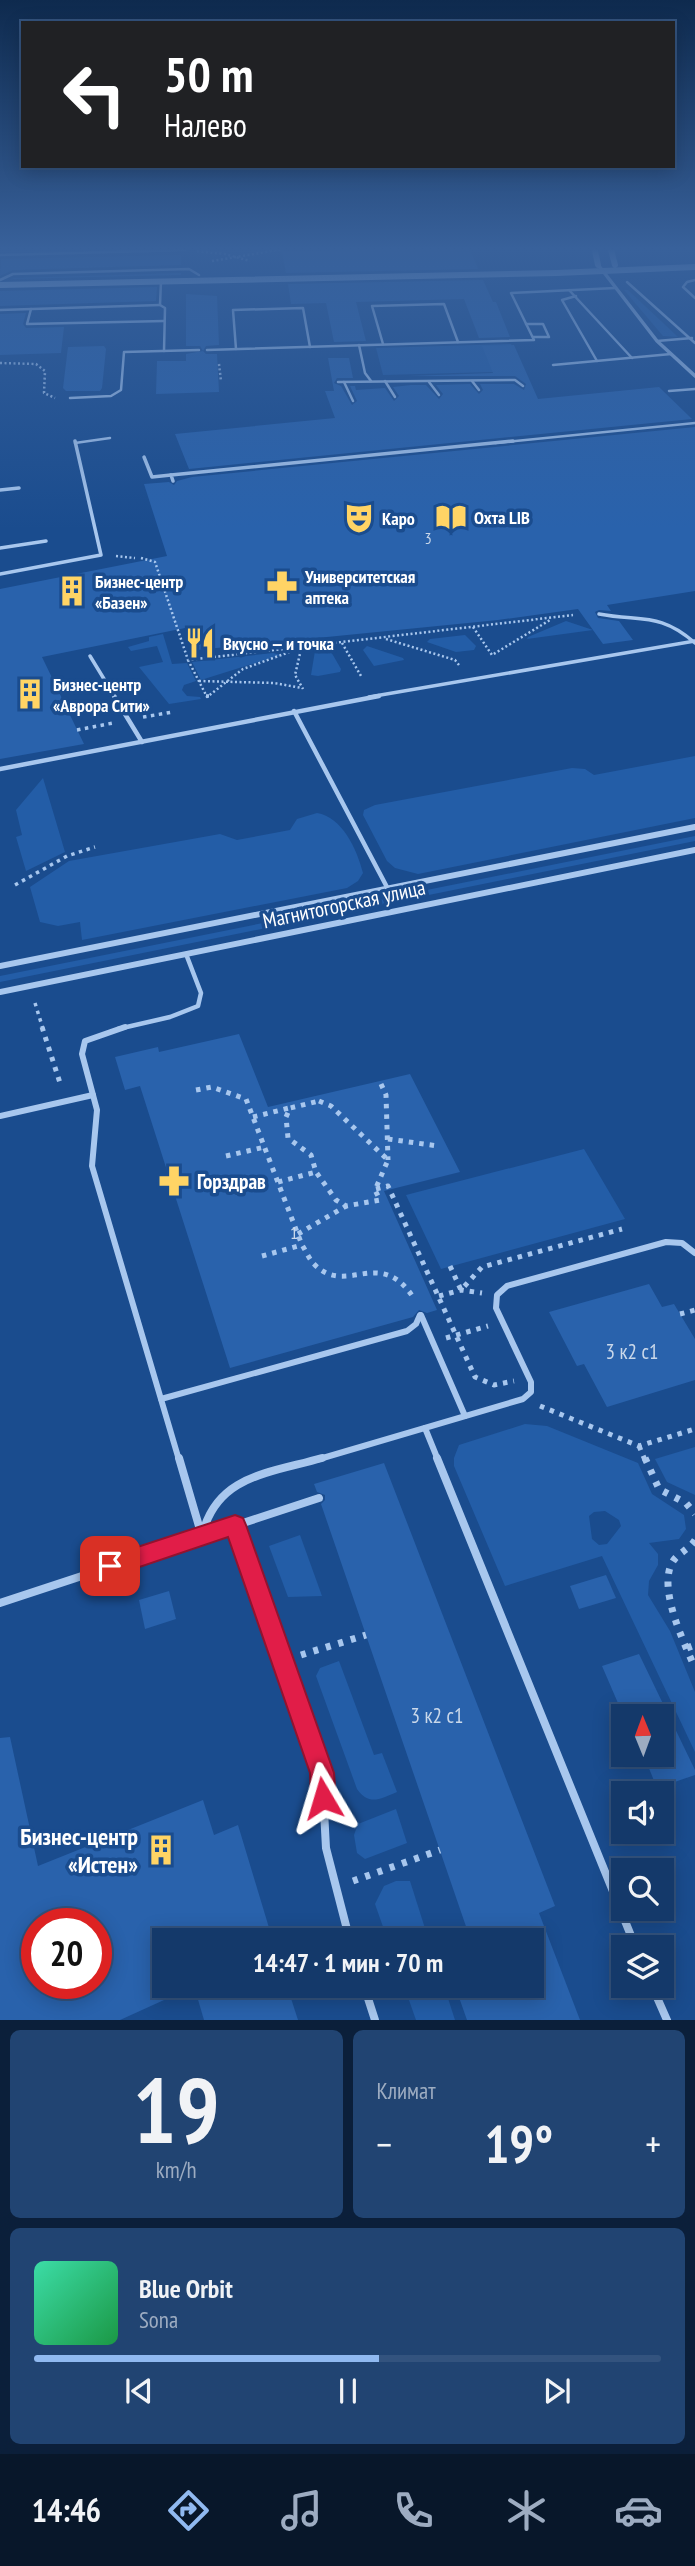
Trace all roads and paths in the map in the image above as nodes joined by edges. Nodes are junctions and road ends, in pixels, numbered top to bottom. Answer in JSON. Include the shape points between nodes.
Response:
{"nodes":[{"id":1,"x":164,"y":340,"type":"edge"},
{"id":2,"x":235,"y":340,"type":"edge"},
{"id":3,"x":309,"y":340,"type":"edge"},
{"id":4,"x":382,"y":340,"type":"edge"},
{"id":5,"x":524,"y":340,"type":"edge"},
{"id":6,"x":585,"y":340,"type":"edge"},
{"id":7,"x":616,"y":340,"type":"edge"},
{"id":8,"x":683,"y":340,"type":"edge"},
{"id":9,"x":657,"y":341,"type":"joint"},
{"id":10,"x":458,"y":342,"type":"joint"},
{"id":11,"x":383,"y":344,"type":"junction"},
{"id":12,"x":359,"y":345,"type":"junction"},
{"id":13,"x":310,"y":346,"type":"junction"},
{"id":14,"x":236,"y":349,"type":"junction"},
{"id":15,"x":200,"y":350,"type":"dead end"},
{"id":16,"x":207,"y":350,"type":"dead end"},
{"id":17,"x":164,"y":351,"type":"junction"},
{"id":18,"x":671,"y":354,"type":"junction"},
{"id":19,"x":632,"y":358,"type":"junction"},
{"id":20,"x":597,"y":361,"type":"junction"},
{"id":21,"x":0,"y":363,"type":"edge"},
{"id":22,"x":552,"y":365,"type":"dead end"},
{"id":23,"x":695,"y":376,"type":"edge"},
{"id":24,"x":371,"y":381,"type":"junction"},
{"id":25,"x":385,"y":381,"type":"junction"},
{"id":26,"x":472,"y":381,"type":"junction"},
{"id":27,"x":338,"y":382,"type":"dead end"},
{"id":28,"x":344,"y":382,"type":"junction"},
{"id":29,"x":429,"y":382,"type":"junction"},
{"id":30,"x":523,"y":386,"type":"dead end"},
{"id":31,"x":695,"y":388,"type":"edge"},
{"id":32,"x":480,"y":390,"type":"dead end"},
{"id":33,"x":670,"y":391,"type":"dead end"},
{"id":34,"x":439,"y":395,"type":"dead end"},
{"id":35,"x":395,"y":397,"type":"dead end"},
{"id":36,"x":70,"y":398,"type":"joint"},
{"id":37,"x":353,"y":401,"type":"dead end"},
{"id":38,"x":695,"y":423,"type":"edge"},
{"id":39,"x":110,"y":438,"type":"dead end"},
{"id":40,"x":144,"y":457,"type":"dead end"},
{"id":41,"x":171,"y":475,"type":"junction"},
{"id":42,"x":173,"y":481,"type":"dead end"},
{"id":43,"x":19,"y":488,"type":"dead end"},
{"id":44,"x":0,"y":490,"type":"edge"},
{"id":45,"x":46,"y":541,"type":"dead end"},
{"id":46,"x":0,"y":548,"type":"edge"},
{"id":47,"x":141,"y":558,"type":"dead end"},
{"id":48,"x":0,"y":574,"type":"edge"},
{"id":49,"x":599,"y":614,"type":"dead end"},
{"id":50,"x":573,"y":615,"type":"dead end"},
{"id":51,"x":554,"y":618,"type":"junction"},
{"id":52,"x":473,"y":627,"type":"junction"},
{"id":53,"x":382,"y":638,"type":"junction"},
{"id":54,"x":303,"y":641,"type":"dead end"},
{"id":55,"x":694,"y":641,"type":"edge"},
{"id":56,"x":342,"y":643,"type":"junction"},
{"id":57,"x":302,"y":647,"type":"junction"},
{"id":58,"x":90,"y":656,"type":"dead end"},
{"id":59,"x":188,"y":660,"type":"junction"},
{"id":60,"x":460,"y":668,"type":"dead end"},
{"id":61,"x":361,"y":676,"type":"dead end"},
{"id":62,"x":199,"y":681,"type":"junction"},
{"id":63,"x":226,"y":682,"type":"junction"},
{"id":64,"x":302,"y":688,"type":"junction"},
{"id":65,"x":306,"y":695,"type":"dead end"},
{"id":66,"x":294,"y":711,"type":"junction"},
{"id":67,"x":142,"y":743,"type":"junction"},
{"id":68,"x":0,"y":769,"type":"edge"},
{"id":69,"x":695,"y":827,"type":"edge"},
{"id":70,"x":94,"y":847,"type":"dead end"},
{"id":71,"x":695,"y":850,"type":"edge"},
{"id":72,"x":15,"y":886,"type":"dead end"},
{"id":73,"x":388,"y":889,"type":"junction"},
{"id":74,"x":186,"y":954,"type":"junction"},
{"id":75,"x":0,"y":966,"type":"edge"},
{"id":76,"x":0,"y":992,"type":"edge"},
{"id":77,"x":35,"y":1003,"type":"dead end"},
{"id":78,"x":381,"y":1084,"type":"dead end"},
{"id":79,"x":196,"y":1090,"type":"dead end"},
{"id":80,"x":93,"y":1095,"type":"junction"},
{"id":81,"x":65,"y":1102,"type":"junction"},
{"id":82,"x":289,"y":1108,"type":"junction"},
{"id":83,"x":0,"y":1116,"type":"edge"},
{"id":84,"x":253,"y":1117,"type":"junction"},
{"id":85,"x":388,"y":1139,"type":"junction"},
{"id":86,"x":438,"y":1146,"type":"dead end"},
{"id":87,"x":265,"y":1147,"type":"junction"},
{"id":88,"x":226,"y":1156,"type":"dead end"},
{"id":89,"x":388,"y":1160,"type":"junction"},
{"id":90,"x":316,"y":1172,"type":"junction"},
{"id":91,"x":278,"y":1182,"type":"junction"},
{"id":92,"x":375,"y":1189,"type":"junction"},
{"id":93,"x":346,"y":1206,"type":"junction"},
{"id":94,"x":622,"y":1229,"type":"dead end"},
{"id":95,"x":298,"y":1234,"type":"junction"},
{"id":96,"x":303,"y":1245,"type":"junction"},
{"id":97,"x":695,"y":1253,"type":"edge"},
{"id":98,"x":262,"y":1256,"type":"dead end"},
{"id":99,"x":450,"y":1266,"type":"dead end"},
{"id":100,"x":461,"y":1290,"type":"junction"},
{"id":101,"x":497,"y":1295,"type":"junction"},
{"id":102,"x":439,"y":1296,"type":"junction"},
{"id":103,"x":695,"y":1310,"type":"edge"},
{"id":104,"x":680,"y":1314,"type":"dead end"},
{"id":105,"x":421,"y":1315,"type":"junction"},
{"id":106,"x":502,"y":1322,"type":"junction"},
{"id":107,"x":453,"y":1336,"type":"junction"},
{"id":108,"x":528,"y":1377,"type":"junction"},
{"id":109,"x":161,"y":1399,"type":"junction"},
{"id":110,"x":523,"y":1399,"type":"junction"},
{"id":111,"x":465,"y":1416,"type":"junction"},
{"id":112,"x":425,"y":1428,"type":"junction"},
{"id":113,"x":695,"y":1429,"type":"edge"},
{"id":114,"x":639,"y":1446,"type":"junction"},
{"id":115,"x":319,"y":1497,"type":"dead end"},
{"id":116,"x":695,"y":1514,"type":"edge"},
{"id":117,"x":235,"y":1525,"type":"junction"},
{"id":118,"x":202,"y":1536,"type":"junction"},
{"id":119,"x":695,"y":1540,"type":"edge"},
{"id":120,"x":0,"y":1603,"type":"edge"},
{"id":121,"x":366,"y":1634,"type":"dead end"},
{"id":122,"x":695,"y":1645,"type":"edge"},
{"id":123,"x":687,"y":1648,"type":"junction"},
{"id":124,"x":301,"y":1655,"type":"dead end"},
{"id":125,"x":695,"y":1668,"type":"edge"},
{"id":126,"x":440,"y":1850,"type":"dead end"},
{"id":127,"x":353,"y":1881,"type":"dead end"},
{"id":128,"x":347,"y":1928,"type":"edge"},
{"id":129,"x":631,"y":1935,"type":"edge"},
{"id":130,"x":368,"y":1998,"type":"edge"},
{"id":131,"x":657,"y":1998,"type":"edge"},
{"id":132,"x":375,"y":2020,"type":"edge"},
{"id":133,"x":667,"y":2020,"type":"edge"}],
"edges":[{"from":1,"to":17,"type":"lane"},
{"from":2,"to":14,"type":"lane"},
{"from":3,"to":13,"type":"lane"},
{"from":4,"to":11,"type":"lane"},
{"from":5,"to":10,"type":"lane"},
{"from":6,"to":20,"type":"lane"},
{"from":7,"to":19,"type":"lane"},
{"from":8,"to":9,"type":"lane"},
{"from":9,"to":18,"type":"street"},
{"from":10,"to":11,"type":"lane"},
{"from":11,"to":12,"type":"lane"},
{"from":12,"to":13,"type":"lane"},
{"from":12,"to":24,"type":"lane"},
{"from":13,"to":14,"type":"lane"},
{"from":14,"to":16,"type":"lane"},
{"from":15,"to":17,"type":"lane"},
{"from":17,"to":36,"type":"lane","via":[[124,352],[121,390],[111,396]]},
{"from":18,"to":19,"type":"lane"},
{"from":18,"to":23,"type":"street"},
{"from":19,"to":20,"type":"lane"},
{"from":20,"to":22,"type":"lane"},
{"from":21,"to":36,"type":"path","via":[[36,364],[45,371],[44,393]]},
{"from":24,"to":25,"type":"lane"},
{"from":24,"to":28,"type":"lane"},
{"from":25,"to":29,"type":"lane"},
{"from":25,"to":35,"type":"lane"},
{"from":26,"to":29,"type":"lane"},
{"from":26,"to":30,"type":"lane","via":[[515,380]]},
{"from":26,"to":32,"type":"lane"},
{"from":27,"to":28,"type":"lane"},
{"from":28,"to":37,"type":"lane"},
{"from":29,"to":34,"type":"lane"},
{"from":31,"to":33,"type":"lane"},
{"from":38,"to":41,"type":"lane"},
{"from":39,"to":48,"type":"lane","via":[[75,441],[101,555]]},
{"from":40,"to":41,"type":"lane","via":[[152,477]]},
{"from":41,"to":42,"type":"lane"},
{"from":43,"to":44,"type":"lane"},
{"from":45,"to":46,"type":"lane"},
{"from":47,"to":59,"type":"path","via":[[155,562]]},
{"from":49,"to":55,"type":"lane","via":[[665,620]]},
{"from":50,"to":51,"type":"path"},
{"from":51,"to":52,"type":"path"},
{"from":51,"to":52,"type":"path","via":[[492,655]]},
{"from":52,"to":53,"type":"path"},
{"from":53,"to":56,"type":"path"},
{"from":53,"to":60,"type":"path","via":[[455,660]]},
{"from":54,"to":57,"type":"path"},
{"from":55,"to":66,"type":"lane"},
{"from":56,"to":57,"type":"path"},
{"from":56,"to":61,"type":"path"},
{"from":57,"to":59,"type":"path"},
{"from":57,"to":63,"type":"path","via":[[243,670]]},
{"from":57,"to":64,"type":"path","via":[[295,675]]},
{"from":58,"to":67,"type":"lane"},
{"from":59,"to":62,"type":"path"},
{"from":62,"to":63,"type":"path"},
{"from":62,"to":63,"type":"path","via":[[207,697]]},
{"from":63,"to":64,"type":"path"},
{"from":64,"to":65,"type":"path"},
{"from":66,"to":67,"type":"lane"},
{"from":66,"to":73,"type":"lane"},
{"from":67,"to":68,"type":"lane"},
{"from":69,"to":73,"type":"street","name":"Магнитогорская улица"},
{"from":70,"to":72,"type":"path","via":[[67,856]]},
{"from":71,"to":74,"type":"street","name":"Магнитогорская улица"},
{"from":73,"to":75,"type":"street","name":"Магнитогорская улица"},
{"from":74,"to":76,"type":"street","name":"Магнитогорская улица"},
{"from":74,"to":80,"type":"lane","via":[[201,993],[198,1006],[184,1014],[100,1032],[85,1041],[82,1054]]},
{"from":77,"to":81,"type":"path"},
{"from":78,"to":85,"type":"path","via":[[386,1095]]},
{"from":79,"to":84,"type":"path","via":[[212,1087],[246,1099]]},
{"from":80,"to":81,"type":"lane"},
{"from":80,"to":109,"type":"lane","via":[[98,1125],[92,1166]]},
{"from":81,"to":83,"type":"lane"},
{"from":82,"to":84,"type":"path"},
{"from":82,"to":89,"type":"path","via":[[319,1101],[331,1106]]},
{"from":82,"to":90,"type":"path","via":[[288,1138],[311,1154]]},
{"from":84,"to":87,"type":"path"},
{"from":85,"to":86,"type":"path"},
{"from":85,"to":89,"type":"path"},
{"from":87,"to":88,"type":"path"},
{"from":87,"to":91,"type":"path"},
{"from":89,"to":92,"type":"path"},
{"from":90,"to":91,"type":"path"},
{"from":90,"to":93,"type":"path","via":[[330,1194]]},
{"from":91,"to":95,"type":"path"},
{"from":92,"to":93,"type":"path","via":[[380,1200]]},
{"from":92,"to":102,"type":"path","via":[[388,1186]]},
{"from":93,"to":95,"type":"path"},
{"from":94,"to":100,"type":"path","via":[[482,1267]]},
{"from":95,"to":96,"type":"path"},
{"from":96,"to":98,"type":"path"},
{"from":96,"to":105,"type":"path","via":[[315,1265],[330,1274],[393,1274],[409,1286]]},
{"from":97,"to":101,"type":"lane","via":[[682,1243],[666,1242],[508,1286]]},
{"from":99,"to":100,"type":"path"},
{"from":100,"to":101,"type":"path"},
{"from":100,"to":102,"type":"path"},
{"from":101,"to":106,"type":"lane"},
{"from":102,"to":107,"type":"path"},
{"from":103,"to":104,"type":"path"},
{"from":105,"to":109,"type":"lane","via":[[407,1331]]},
{"from":105,"to":111,"type":"lane"},
{"from":106,"to":107,"type":"path"},
{"from":106,"to":108,"type":"lane"},
{"from":107,"to":108,"type":"path","via":[[475,1377],[485,1384],[496,1386]]},
{"from":108,"to":110,"type":"lane","via":[[531,1392]]},
{"from":109,"to":118,"type":"lane"},
{"from":110,"to":111,"type":"lane"},
{"from":110,"to":114,"type":"path"},
{"from":111,"to":112,"type":"lane"},
{"from":112,"to":118,"type":"lane","via":[[240,1482],[220,1495],[206,1514]]},
{"from":112,"to":129,"type":"lane"},
{"from":113,"to":114,"type":"path"},
{"from":114,"to":116,"type":"path","via":[[659,1489],[686,1503]]},
{"from":115,"to":117,"type":"lane"},
{"from":117,"to":118,"type":"lane"},
{"from":117,"to":128,"type":"lane","via":[[322,1773],[326,1848]]},
{"from":118,"to":120,"type":"lane"},
{"from":119,"to":123,"type":"path","via":[[678,1553],[669,1569],[676,1620]]},
{"from":121,"to":124,"type":"path"},
{"from":122,"to":123,"type":"path"},
{"from":123,"to":125,"type":"path"},
{"from":126,"to":127,"type":"path"},
{"from":130,"to":132,"type":"lane"},
{"from":131,"to":133,"type":"lane"}]}
